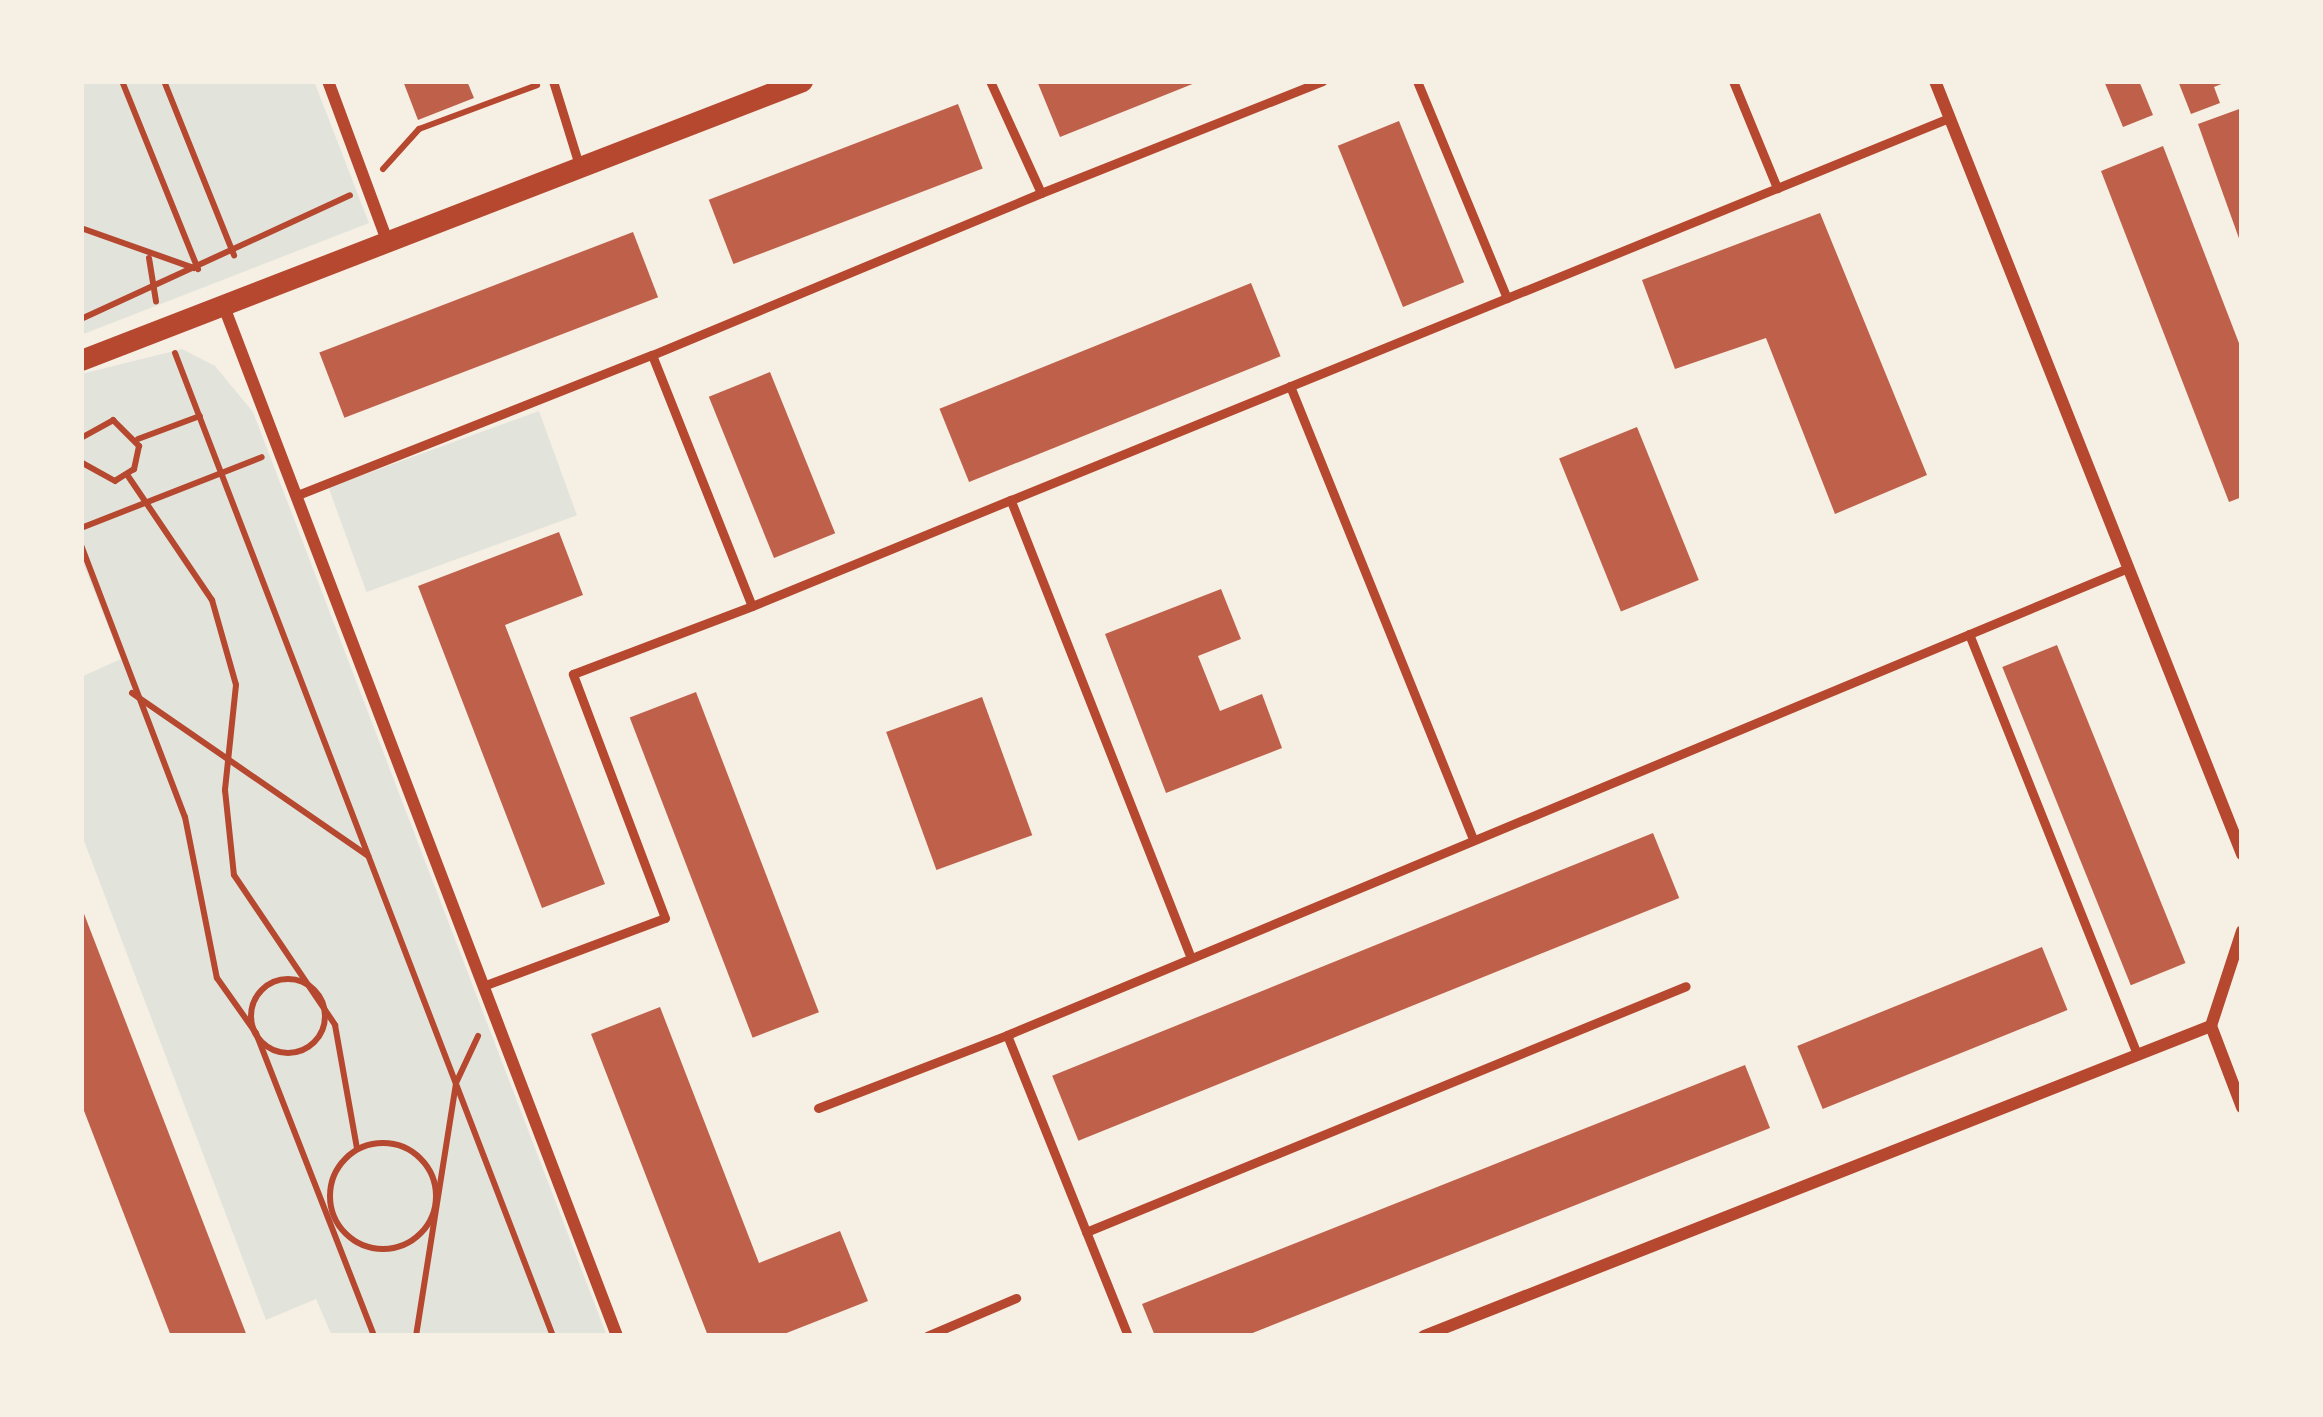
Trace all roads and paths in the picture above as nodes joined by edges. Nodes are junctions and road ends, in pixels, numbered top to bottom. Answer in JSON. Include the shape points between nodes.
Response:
{"nodes":[{"id":1,"x":122,"y":81,"type":"edge"},
{"id":2,"x":164,"y":81,"type":"edge"},
{"id":3,"x":328,"y":81,"type":"edge"},
{"id":4,"x":550,"y":81,"type":"edge"},
{"id":5,"x":802,"y":81,"type":"edge"},
{"id":6,"x":990,"y":81,"type":"edge"},
{"id":7,"x":1323,"y":81,"type":"edge"},
{"id":8,"x":1418,"y":81,"type":"edge"},
{"id":9,"x":1733,"y":81,"type":"edge"},
{"id":10,"x":1935,"y":81,"type":"edge"},
{"id":11,"x":1949,"y":118,"type":"junction"},
{"id":12,"x":582,"y":173,"type":"junction"},
{"id":13,"x":369,"y":185,"type":"junction"},
{"id":14,"x":1777,"y":188,"type":"junction"},
{"id":15,"x":1041,"y":193,"type":"junction"},
{"id":16,"x":81,"y":228,"type":"edge"},
{"id":17,"x":389,"y":249,"type":"junction"},
{"id":18,"x":234,"y":255,"type":"junction"},
{"id":19,"x":149,"y":258,"type":"junction"},
{"id":20,"x":198,"y":269,"type":"junction"},
{"id":21,"x":152,"y":291,"type":"junction"},
{"id":22,"x":1507,"y":298,"type":"junction"},
{"id":23,"x":226,"y":312,"type":"junction"},
{"id":24,"x":81,"y":319,"type":"edge"},
{"id":25,"x":166,"y":329,"type":"junction"},
{"id":26,"x":652,"y":355,"type":"junction"},
{"id":27,"x":81,"y":360,"type":"edge"},
{"id":28,"x":1290,"y":386,"type":"junction"},
{"id":29,"x":200,"y":416,"type":"junction"},
{"id":30,"x":81,"y":439,"type":"edge"},
{"id":31,"x":137,"y":439,"type":"junction"},
{"id":32,"x":278,"y":452,"type":"junction"},
{"id":33,"x":81,"y":462,"type":"edge"},
{"id":34,"x":221,"y":472,"type":"junction"},
{"id":35,"x":128,"y":476,"type":"junction"},
{"id":36,"x":295,"y":496,"type":"junction"},
{"id":37,"x":1011,"y":500,"type":"junction"},
{"id":38,"x":140,"y":506,"type":"junction"},
{"id":39,"x":81,"y":528,"type":"edge"},
{"id":40,"x":81,"y":545,"type":"edge"},
{"id":41,"x":2128,"y":568,"type":"junction"},
{"id":42,"x":752,"y":606,"type":"junction"},
{"id":43,"x":1969,"y":634,"type":"junction"},
{"id":44,"x":129,"y":691,"type":"junction"},
{"id":45,"x":228,"y":759,"type":"junction"},
{"id":46,"x":1472,"y":837,"type":"junction"},
{"id":47,"x":2242,"y":854,"type":"edge"},
{"id":48,"x":369,"y":856,"type":"junction"},
{"id":49,"x":2242,"y":931,"type":"edge"},
{"id":50,"x":1189,"y":953,"type":"junction"},
{"id":51,"x":483,"y":986,"type":"junction"},
{"id":52,"x":1686,"y":986,"type":"dead end"},
{"id":53,"x":491,"y":1008,"type":"junction"},
{"id":54,"x":2211,"y":1026,"type":"junction"},
{"id":55,"x":256,"y":1033,"type":"junction"},
{"id":56,"x":1007,"y":1036,"type":"junction"},
{"id":57,"x":2137,"y":1055,"type":"junction"},
{"id":58,"x":456,"y":1083,"type":"junction"},
{"id":59,"x":2242,"y":1107,"type":"edge"},
{"id":60,"x":818,"y":1108,"type":"dead end"},
{"id":61,"x":356,"y":1149,"type":"junction"},
{"id":62,"x":434,"y":1213,"type":"junction"},
{"id":63,"x":334,"y":1216,"type":"junction"},
{"id":64,"x":1086,"y":1232,"type":"junction"},
{"id":65,"x":1016,"y":1298,"type":"dead end"},
{"id":66,"x":374,"y":1336,"type":"edge"},
{"id":67,"x":416,"y":1336,"type":"edge"},
{"id":68,"x":553,"y":1336,"type":"edge"},
{"id":69,"x":617,"y":1336,"type":"edge"},
{"id":70,"x":927,"y":1336,"type":"edge"},
{"id":71,"x":1128,"y":1336,"type":"edge"},
{"id":72,"x":1424,"y":1336,"type":"edge"}],
"edges":[{"from":1,"to":20,"type":"path"},
{"from":2,"to":18,"type":"path"},
{"from":3,"to":13,"type":"street"},
{"from":4,"to":12,"type":"lane"},
{"from":4,"to":13,"type":"path","via":[[419,130]]},
{"from":5,"to":12,"type":"street"},
{"from":6,"to":15,"type":"lane"},
{"from":7,"to":15,"type":"lane"},
{"from":8,"to":22,"type":"lane"},
{"from":9,"to":14,"type":"lane"},
{"from":10,"to":11,"type":"street"},
{"from":11,"to":14,"type":"lane"},
{"from":11,"to":41,"type":"street"},
{"from":12,"to":17,"type":"street"},
{"from":13,"to":17,"type":"street"},
{"from":13,"to":18,"type":"path"},
{"from":14,"to":22,"type":"lane"},
{"from":15,"to":26,"type":"lane"},
{"from":16,"to":19,"type":"path"},
{"from":17,"to":23,"type":"street"},
{"from":18,"to":20,"type":"path"},
{"from":19,"to":20,"type":"path"},
{"from":19,"to":21,"type":"path"},
{"from":20,"to":21,"type":"path"},
{"from":21,"to":24,"type":"path"},
{"from":21,"to":25,"type":"path"},
{"from":22,"to":28,"type":"lane"},
{"from":23,"to":25,"type":"street"},
{"from":23,"to":32,"type":"street"},
{"from":25,"to":27,"type":"street"},
{"from":25,"to":29,"type":"path"},
{"from":26,"to":36,"type":"lane"},
{"from":26,"to":42,"type":"lane"},
{"from":28,"to":37,"type":"lane"},
{"from":28,"to":46,"type":"lane"},
{"from":29,"to":31,"type":"path"},
{"from":29,"to":34,"type":"path"},
{"from":30,"to":31,"type":"path","via":[[112,420]]},
{"from":31,"to":35,"type":"path"},
{"from":32,"to":34,"type":"path"},
{"from":32,"to":36,"type":"street"},
{"from":33,"to":35,"type":"path","via":[[100,481]]},
{"from":34,"to":38,"type":"path"},
{"from":34,"to":48,"type":"path"},
{"from":35,"to":38,"type":"path"},
{"from":36,"to":51,"type":"street"},
{"from":37,"to":42,"type":"lane"},
{"from":37,"to":50,"type":"lane"},
{"from":38,"to":39,"type":"path"},
{"from":38,"to":45,"type":"path","via":[[212,600],[236,686]]},
{"from":40,"to":44,"type":"path"},
{"from":41,"to":43,"type":"lane"},
{"from":41,"to":47,"type":"street"},
{"from":42,"to":51,"type":"lane","via":[[573,674],[665,918]]},
{"from":43,"to":46,"type":"lane"},
{"from":43,"to":57,"type":"lane"},
{"from":44,"to":45,"type":"path"},
{"from":44,"to":55,"type":"path","via":[[185,817],[217,978]]},
{"from":45,"to":48,"type":"path"},
{"from":45,"to":61,"type":"path","via":[[234,875],[335,1025]]},
{"from":46,"to":50,"type":"lane"},
{"from":48,"to":58,"type":"path"},
{"from":49,"to":54,"type":"street"},
{"from":50,"to":56,"type":"lane"},
{"from":51,"to":53,"type":"street"},
{"from":52,"to":64,"type":"lane"},
{"from":53,"to":58,"type":"path"},
{"from":53,"to":69,"type":"street"},
{"from":54,"to":57,"type":"street"},
{"from":54,"to":59,"type":"street"},
{"from":55,"to":55,"type":"path","via":[[253,1004],[267,985],[297,980],[320,998],[322,1028],[302,1050],[273,1050]]},
{"from":55,"to":63,"type":"path"},
{"from":56,"to":60,"type":"lane"},
{"from":56,"to":64,"type":"lane"},
{"from":57,"to":72,"type":"street"},
{"from":58,"to":62,"type":"path"},
{"from":58,"to":68,"type":"path"},
{"from":61,"to":62,"type":"path","via":[[414,1152],[434,1180]]},
{"from":61,"to":63,"type":"path","via":[[336,1171]]},
{"from":62,"to":63,"type":"path","via":[[417,1237],[386,1249],[360,1244]]},
{"from":62,"to":67,"type":"path"},
{"from":63,"to":66,"type":"path"},
{"from":64,"to":71,"type":"lane"},
{"from":65,"to":70,"type":"lane"}]}
